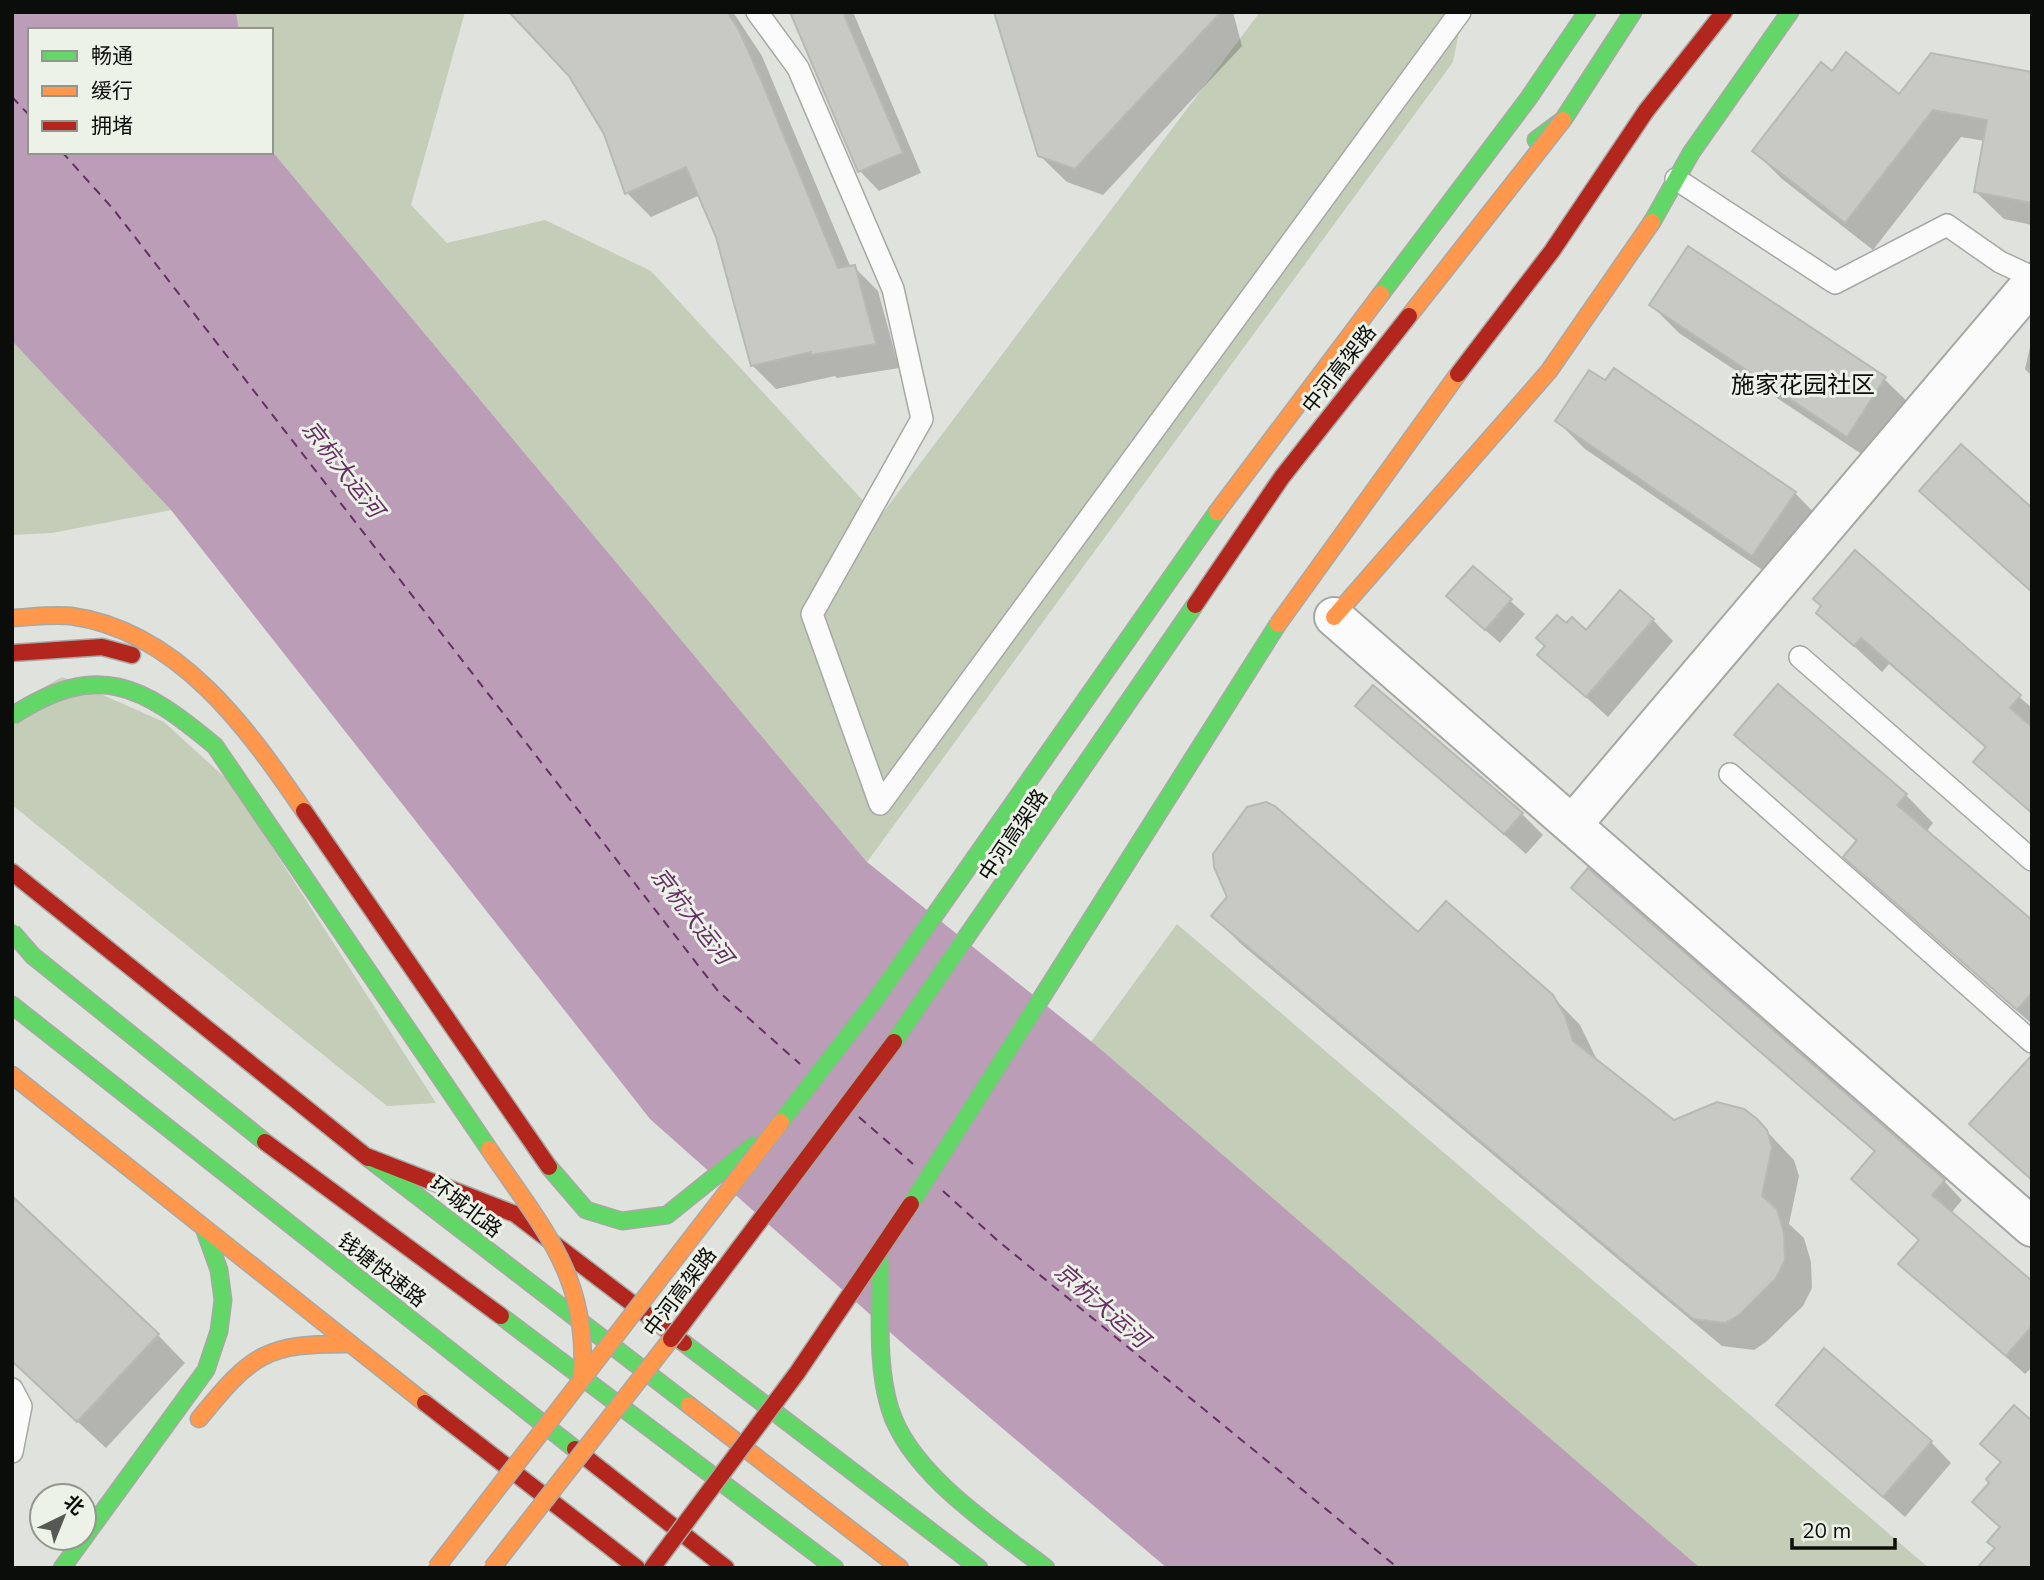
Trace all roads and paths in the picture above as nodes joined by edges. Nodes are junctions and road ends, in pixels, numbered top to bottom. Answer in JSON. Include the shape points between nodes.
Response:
{"nodes":[{"id":1,"x":757,"y":12,"type":"edge"},
{"id":2,"x":1460,"y":12,"type":"edge"},
{"id":3,"x":1587,"y":12,"type":"edge"},
{"id":4,"x":1633,"y":12,"type":"edge"},
{"id":5,"x":1724,"y":12,"type":"edge"},
{"id":6,"x":1790,"y":12,"type":"edge"},
{"id":7,"x":1693,"y":23,"type":"dead end"},
{"id":8,"x":1646,"y":111,"type":"junction"},
{"id":9,"x":1563,"y":120,"type":"junction"},
{"id":10,"x":1676,"y":179,"type":"junction"},
{"id":11,"x":1449,"y":204,"type":"junction"},
{"id":12,"x":2032,"y":277,"type":"edge"},
{"id":13,"x":2032,"y":283,"type":"edge"},
{"id":14,"x":1334,"y":617,"type":"joint"},
{"id":15,"x":12,"y":618,"type":"edge"},
{"id":16,"x":12,"y":653,"type":"edge"},
{"id":17,"x":1800,"y":657,"type":"dead end"},
{"id":18,"x":189,"y":670,"type":"junction"},
{"id":19,"x":12,"y":716,"type":"edge"},
{"id":20,"x":1730,"y":774,"type":"dead end"},
{"id":21,"x":1572,"y":825,"type":"junction"},
{"id":22,"x":2032,"y":860,"type":"edge"},
{"id":23,"x":12,"y":872,"type":"edge"},
{"id":24,"x":12,"y":932,"type":"edge"},
{"id":25,"x":12,"y":1005,"type":"edge"},
{"id":26,"x":2032,"y":1042,"type":"edge"},
{"id":27,"x":12,"y":1075,"type":"edge"},
{"id":28,"x":788,"y":1117,"type":"junction"},
{"id":29,"x":366,"y":1156,"type":"junction"},
{"id":30,"x":2032,"y":1227,"type":"edge"},
{"id":31,"x":205,"y":1231,"type":"junction"},
{"id":32,"x":880,"y":1254,"type":"junction"},
{"id":33,"x":351,"y":1344,"type":"junction"},
{"id":34,"x":582,"y":1375,"type":"junction"},
{"id":35,"x":12,"y":1389,"type":"edge"},
{"id":36,"x":190,"y":1431,"type":"dead end"},
{"id":37,"x":12,"y":1451,"type":"edge"},
{"id":38,"x":633,"y":1566,"type":"edge"},
{"id":39,"x":62,"y":1568,"type":"edge"},
{"id":40,"x":436,"y":1568,"type":"edge"},
{"id":41,"x":492,"y":1568,"type":"edge"},
{"id":42,"x":652,"y":1568,"type":"edge"},
{"id":43,"x":726,"y":1568,"type":"edge"},
{"id":44,"x":835,"y":1568,"type":"edge"},
{"id":45,"x":900,"y":1568,"type":"edge"},
{"id":46,"x":979,"y":1568,"type":"edge"},
{"id":47,"x":1046,"y":1568,"type":"edge"}],
"edges":[{"from":1,"to":2,"type":"lane","via":[[798,68],[893,289],[922,419],[812,614],[880,804]]},
{"from":3,"to":11,"type":"main road"},
{"from":4,"to":9,"type":"main road","name":"中河高架路"},
{"from":5,"to":8,"type":"main road"},
{"from":6,"to":10,"type":"main road"},
{"from":7,"to":8,"type":"main road"},
{"from":8,"to":32,"type":"main road","bridge":true,"via":[[1552,251],[1256,654]]},
{"from":9,"to":11,"type":"main road","bridge":true},
{"from":9,"to":41,"type":"main road","name":"中河高架路","bridge":true,"via":[[1282,477],[927,998],[603,1429]]},
{"from":10,"to":12,"type":"lane","via":[[1835,283],[1947,225],[2000,262]]},
{"from":10,"to":14,"type":"main road","via":[[1549,371]]},
{"from":11,"to":28,"type":"main road","bridge":true,"via":[[1214,516],[876,999]]},
{"from":13,"to":21,"type":"street"},
{"from":14,"to":21,"type":"street"},
{"from":15,"to":18,"type":"main road","via":[[71,616],[126,632]]},
{"from":16,"to":18,"type":"main road","via":[[102,647]]},
{"from":17,"to":22,"type":"lane"},
{"from":18,"to":28,"type":"main road","bridge":true,"via":[[257,743],[554,1175],[586,1210],[622,1221],[667,1215]]},
{"from":19,"to":34,"type":"main road","bridge":true,"via":[[37,696],[92,681],[135,691],[177,712],[215,746],[552,1242],[581,1302],[586,1335]]},
{"from":20,"to":26,"type":"lane"},
{"from":21,"to":30,"type":"street"},
{"from":23,"to":29,"type":"main road","name":"环城北路"},
{"from":24,"to":44,"type":"main road","bridge":true,"via":[[33,956],[283,1156]]},
{"from":25,"to":43,"type":"main road","name":"钱塘快速路"},
{"from":27,"to":31,"type":"main road"},
{"from":28,"to":34,"type":"main road","bridge":true},
{"from":29,"to":45,"type":"main road","name":"环城北路"},
{"from":29,"to":46,"type":"main road","via":[[515,1214]]},
{"from":31,"to":33,"type":"main road"},
{"from":31,"to":39,"type":"main road","via":[[223,1275],[225,1301],[219,1337],[206,1370]]},
{"from":32,"to":42,"type":"main road","bridge":true},
{"from":32,"to":47,"type":"main road","via":[[883,1370],[891,1413],[906,1443],[984,1520]]},
{"from":33,"to":36,"type":"main road","via":[[271,1348],[241,1370]]},
{"from":33,"to":38,"type":"main road"},
{"from":34,"to":40,"type":"main road","bridge":true},
{"from":35,"to":37,"type":"lane","via":[[21,1406]]}]}
